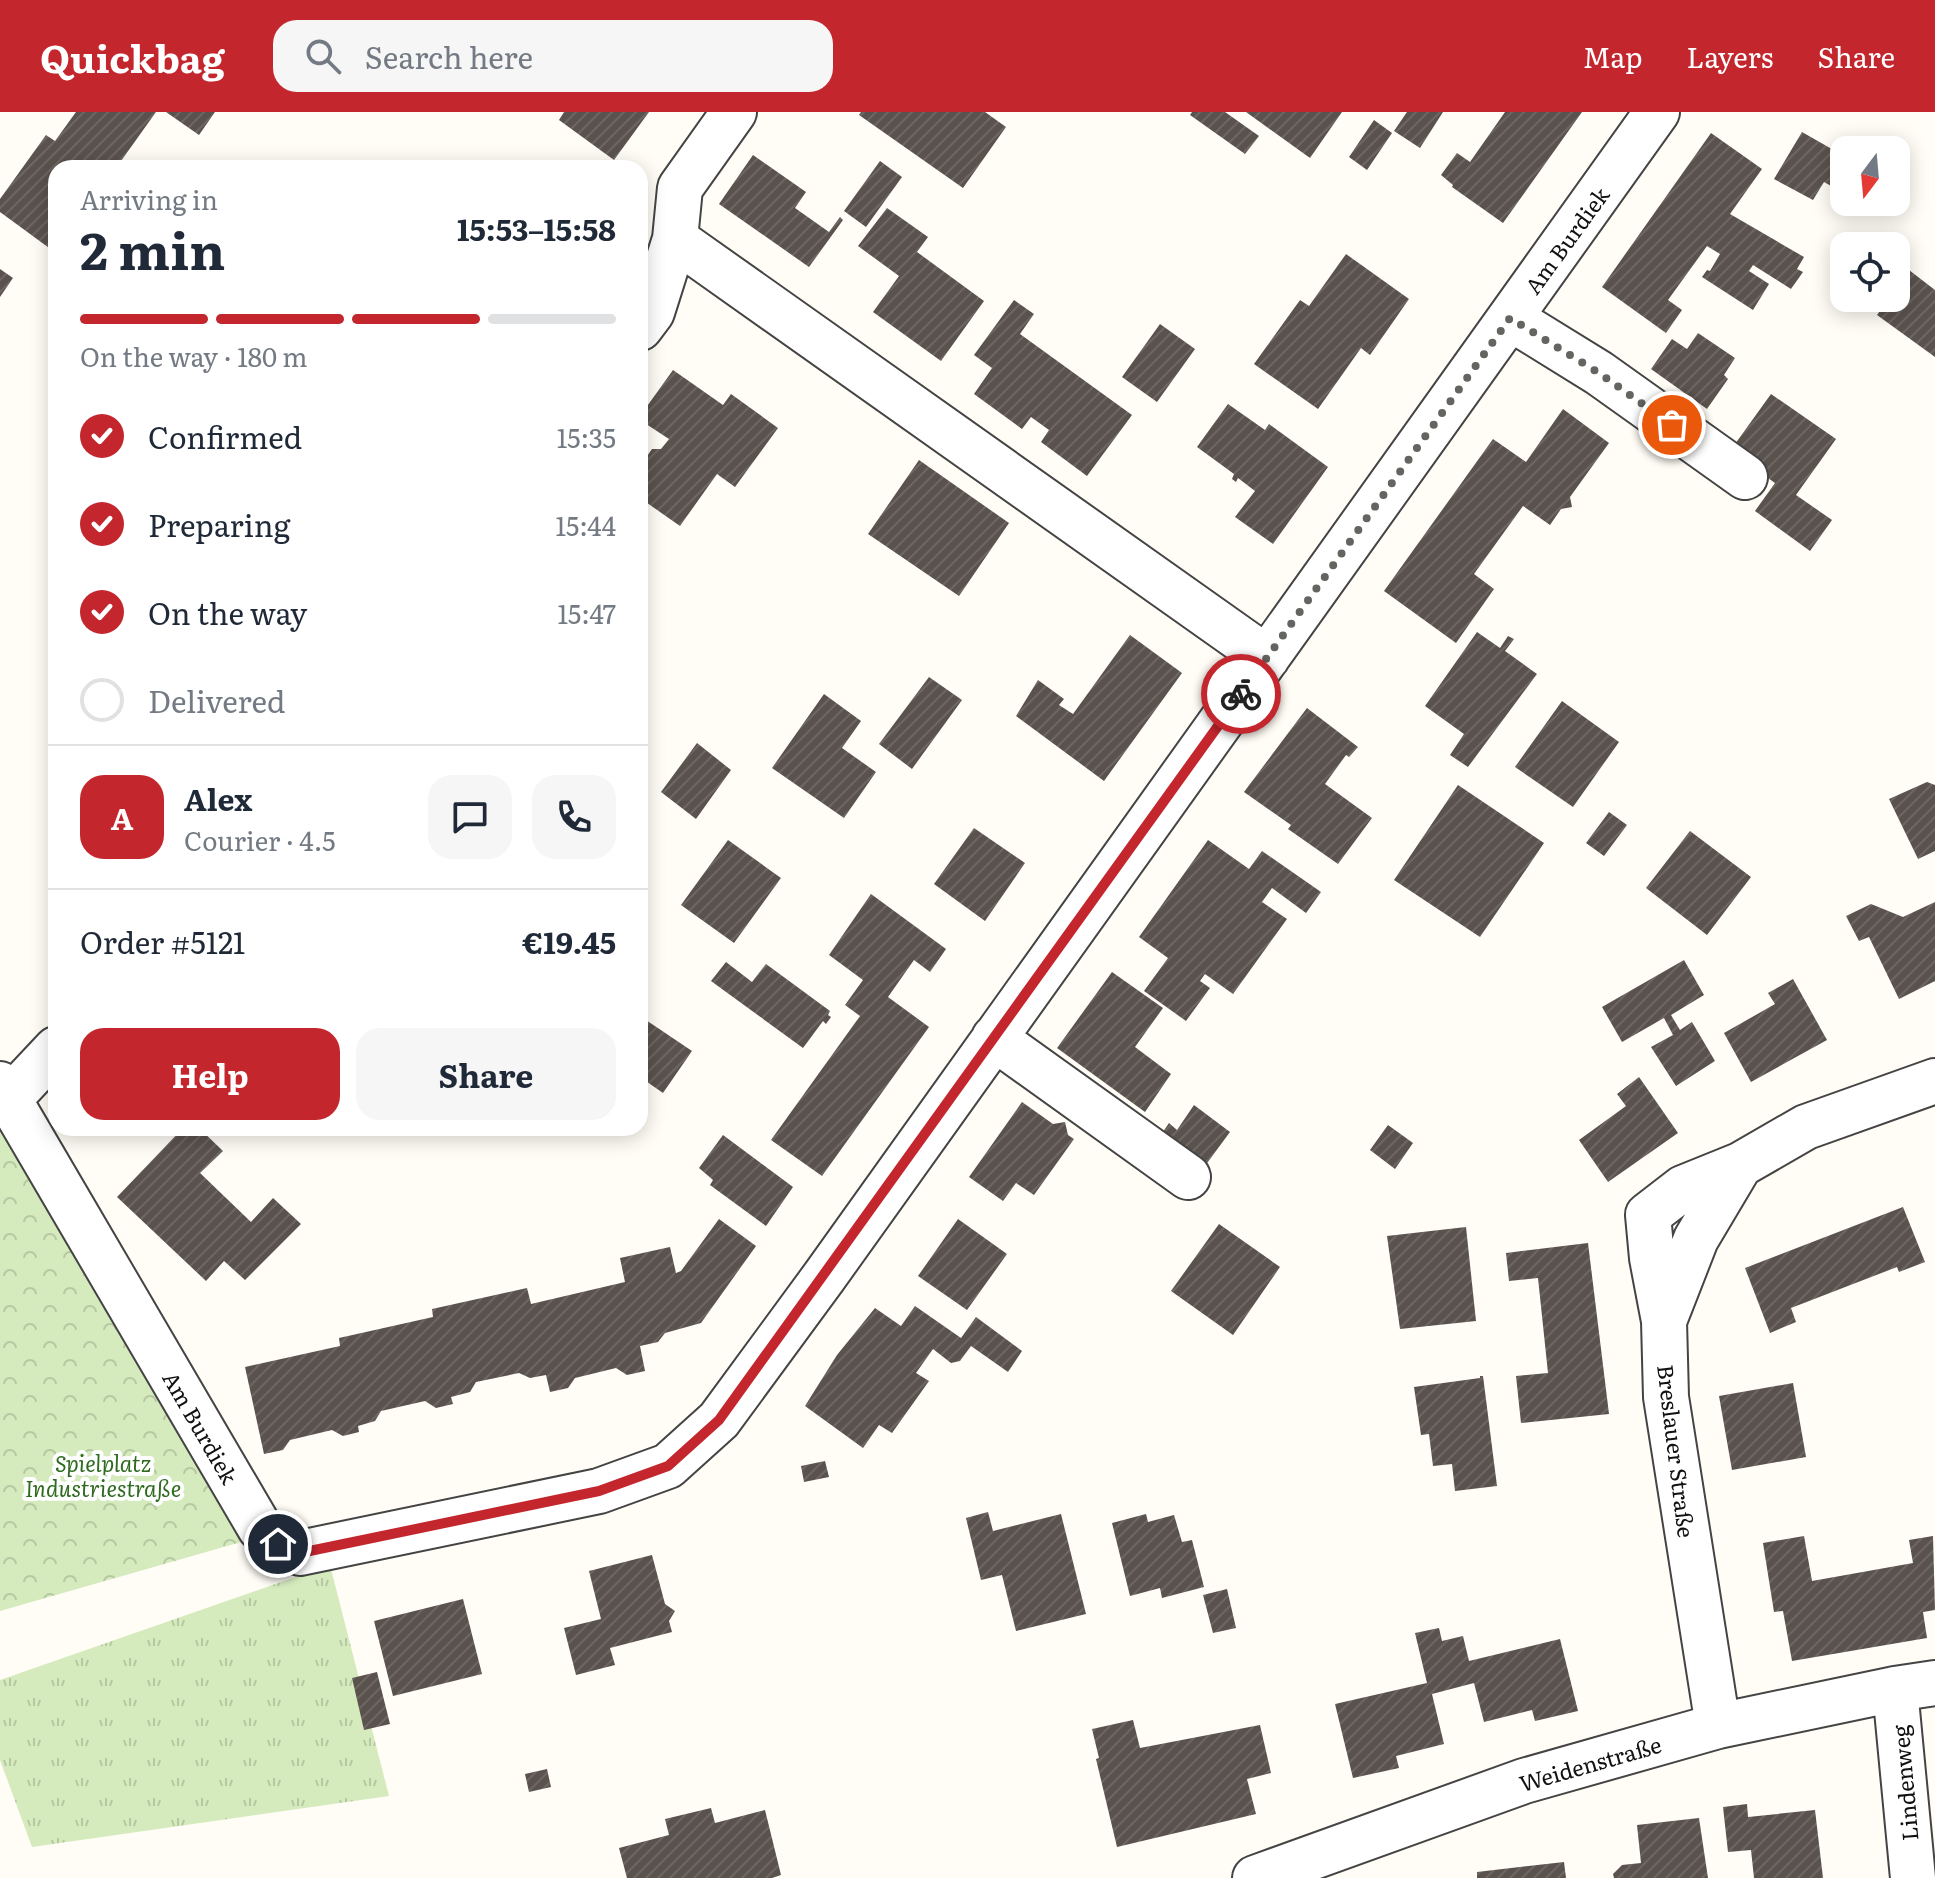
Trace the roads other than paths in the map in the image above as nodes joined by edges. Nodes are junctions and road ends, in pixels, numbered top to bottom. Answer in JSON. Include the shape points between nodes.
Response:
{"nodes":[{"id":1,"x":734,"y":112,"type":"edge"},
{"id":2,"x":1657,"y":112,"type":"edge"},
{"id":3,"x":675,"y":239,"type":"junction"},
{"id":4,"x":648,"y":317,"type":"edge"},
{"id":5,"x":1510,"y":318,"type":"junction"},
{"id":6,"x":1745,"y":477,"type":"dead end"},
{"id":7,"x":1267,"y":658,"type":"junction"},
{"id":8,"x":994,"y":1038,"type":"junction"},
{"id":9,"x":1935,"y":1047,"type":"edge"},
{"id":10,"x":48,"y":1056,"type":"edge"},
{"id":11,"x":1935,"y":1081,"type":"edge"},
{"id":12,"x":5,"y":1091,"type":"edge"},
{"id":13,"x":1806,"y":1127,"type":"junction"},
{"id":14,"x":1188,"y":1177,"type":"dead end"},
{"id":15,"x":1915,"y":1686,"type":"edge"},
{"id":16,"x":1718,"y":1726,"type":"junction"},
{"id":17,"x":1274,"y":1875,"type":"edge"},
{"id":18,"x":1913,"y":1878,"type":"edge"}],
"edges":[{"from":1,"to":3,"type":"street","via":[[680,188]]},
{"from":2,"to":5,"type":"street","name":"Am Burdiek"},
{"from":3,"to":4,"type":"street"},
{"from":3,"to":7,"type":"street"},
{"from":5,"to":6,"type":"street","via":[[1599,373]]},
{"from":5,"to":7,"type":"street","name":"Am Burdiek"},
{"from":7,"to":8,"type":"street","name":"Am Burdiek"},
{"from":8,"to":12,"type":"street","name":"Am Burdiek","via":[[719,1420],[668,1466],[599,1491],[300,1553],[278,1544],[260,1528]]},
{"from":8,"to":14,"type":"street"},
{"from":9,"to":13,"type":"street"},
{"from":10,"to":12,"type":"street"},
{"from":11,"to":13,"type":"street","name":"Breslauer Straße"},
{"from":13,"to":16,"type":"street","name":"Breslauer Straße","via":[[1740,1165],[1696,1239],[1664,1321],[1666,1397]]},
{"from":15,"to":16,"type":"street","name":"Weidenstraße"},
{"from":15,"to":18,"type":"street","name":"Lindenweg"},
{"from":16,"to":17,"type":"street","name":"Weidenstraße","via":[[1524,1781]]}]}
